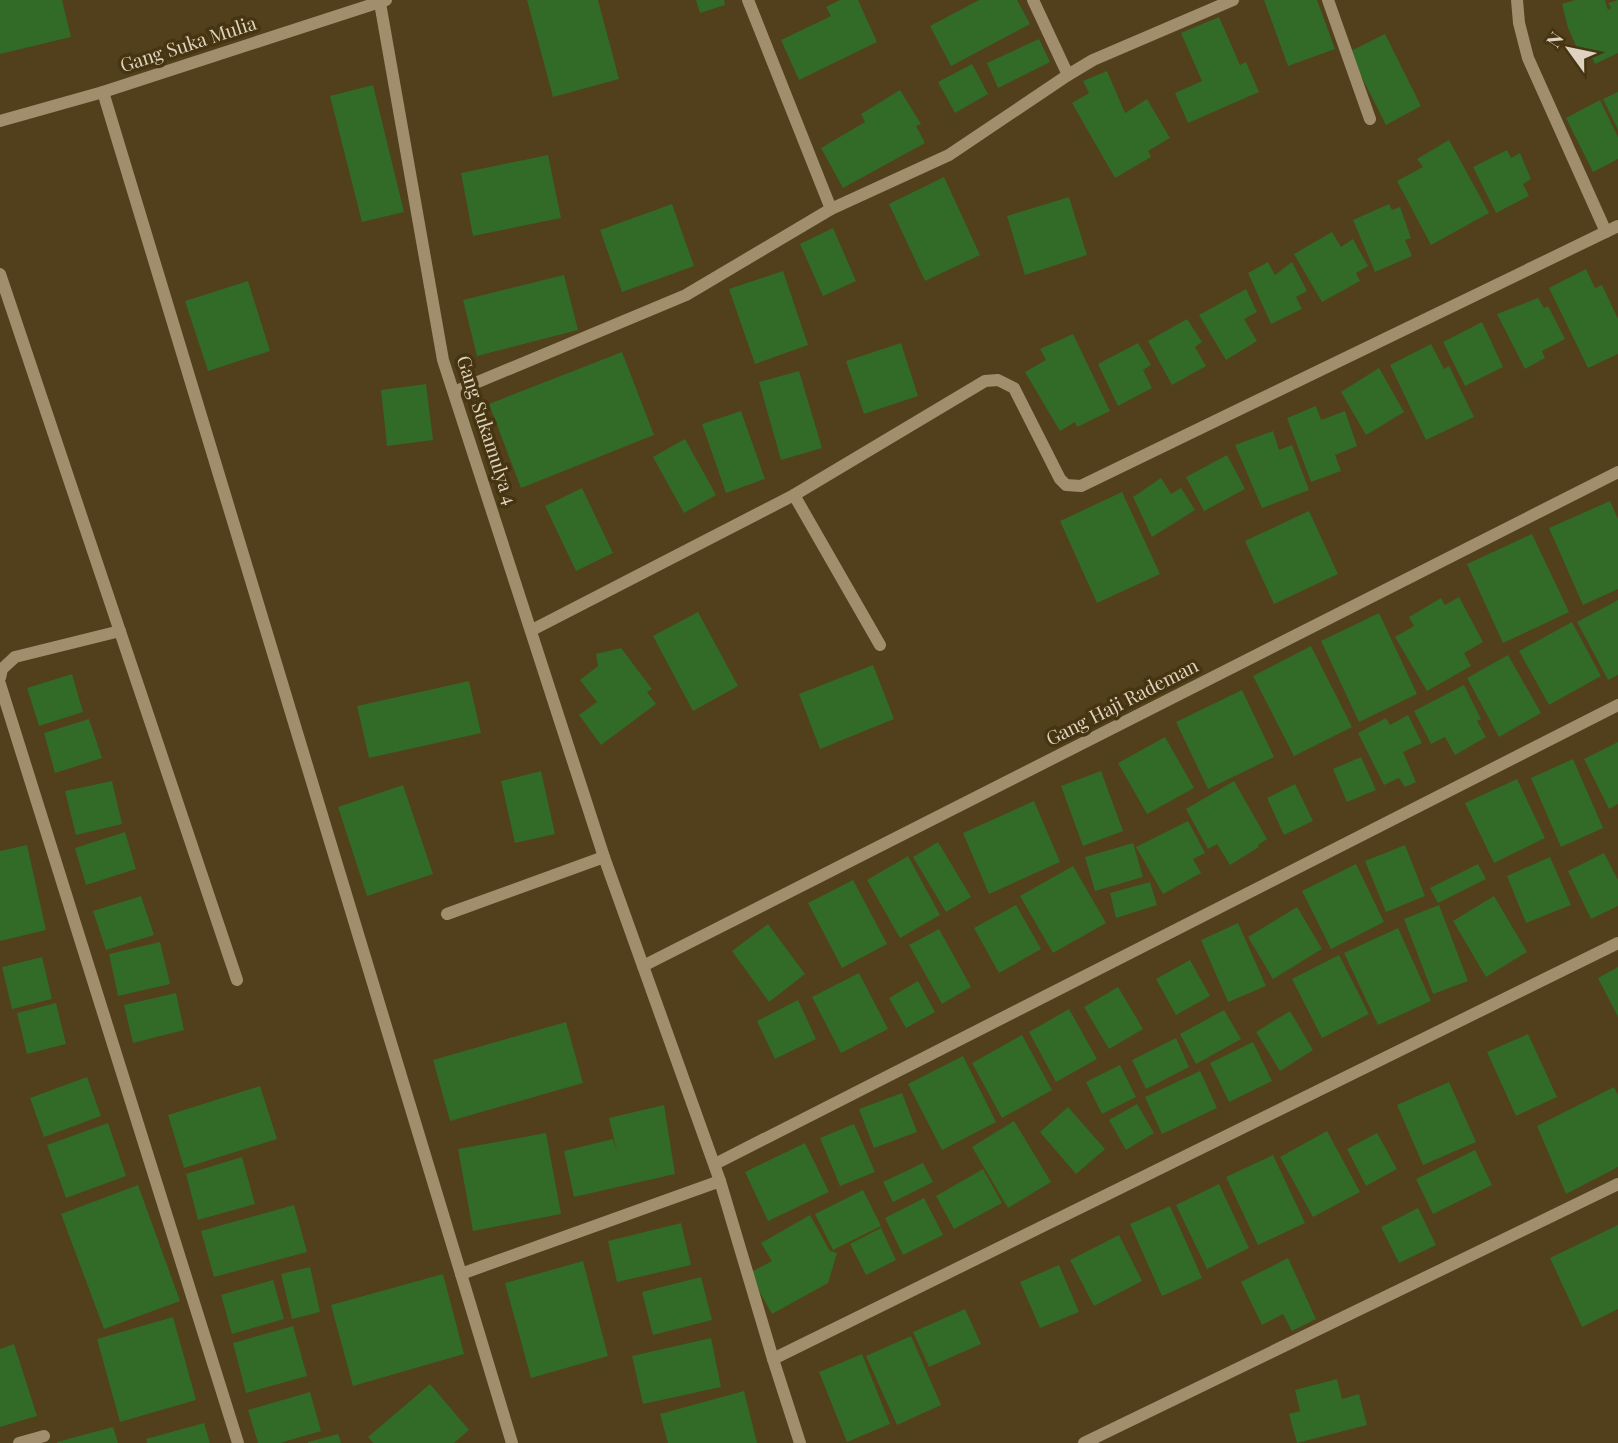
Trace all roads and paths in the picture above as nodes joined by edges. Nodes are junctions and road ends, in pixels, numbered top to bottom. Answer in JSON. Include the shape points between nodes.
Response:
{"nodes":[{"id":1,"x":748,"y":0,"type":"edge"},
{"id":2,"x":1033,"y":0,"type":"edge"},
{"id":3,"x":1233,"y":0,"type":"edge"},
{"id":4,"x":1328,"y":0,"type":"edge"},
{"id":5,"x":1517,"y":0,"type":"edge"},
{"id":6,"x":383,"y":1,"type":"edge"},
{"id":7,"x":1068,"y":75,"type":"junction"},
{"id":8,"x":103,"y":92,"type":"junction"},
{"id":9,"x":1370,"y":119,"type":"dead end"},
{"id":10,"x":0,"y":121,"type":"edge"},
{"id":11,"x":831,"y":209,"type":"junction"},
{"id":12,"x":1612,"y":229,"type":"edge"},
{"id":13,"x":0,"y":274,"type":"edge"},
{"id":14,"x":454,"y":392,"type":"junction"},
{"id":15,"x":1617,"y":476,"type":"edge"},
{"id":16,"x":794,"y":495,"type":"junction"},
{"id":17,"x":532,"y":630,"type":"junction"},
{"id":18,"x":120,"y":631,"type":"junction"},
{"id":19,"x":880,"y":645,"type":"dead end"},
{"id":20,"x":0,"y":678,"type":"edge"},
{"id":21,"x":0,"y":684,"type":"edge"},
{"id":22,"x":1618,"y":705,"type":"edge"},
{"id":23,"x":604,"y":857,"type":"junction"},
{"id":24,"x":447,"y":914,"type":"dead end"},
{"id":25,"x":1618,"y":943,"type":"edge"},
{"id":26,"x":643,"y":966,"type":"junction"},
{"id":27,"x":237,"y":980,"type":"dead end"},
{"id":28,"x":715,"y":1164,"type":"junction"},
{"id":29,"x":720,"y":1181,"type":"junction"},
{"id":30,"x":1618,"y":1184,"type":"edge"},
{"id":31,"x":461,"y":1274,"type":"junction"},
{"id":32,"x":773,"y":1359,"type":"junction"},
{"id":33,"x":44,"y":1436,"type":"dead end"},
{"id":34,"x":19,"y":1443,"type":"edge"},
{"id":35,"x":238,"y":1443,"type":"edge"},
{"id":36,"x":512,"y":1443,"type":"edge"},
{"id":37,"x":800,"y":1443,"type":"edge"},
{"id":38,"x":1084,"y":1443,"type":"edge"}],
"edges":[{"from":1,"to":11,"type":"street"},
{"from":2,"to":7,"type":"street"},
{"from":3,"to":7,"type":"street"},
{"from":4,"to":9,"type":"street"},
{"from":5,"to":12,"type":"street","via":[[1528,58]]},
{"from":6,"to":8,"type":"street","name":"Gang Suka Mulia"},
{"from":6,"to":14,"type":"street","name":"Gang Sukamulya 4","via":[[443,360]]},
{"from":7,"to":11,"type":"street","via":[[949,155]]},
{"from":8,"to":10,"type":"street","name":"Gang Suka Mulia"},
{"from":8,"to":31,"type":"street"},
{"from":11,"to":14,"type":"street","via":[[686,295]]},
{"from":12,"to":16,"type":"street","via":[[1081,486],[1066,485],[1060,479],[1014,388],[992,379]]},
{"from":13,"to":18,"type":"street"},
{"from":14,"to":17,"type":"street","name":"Gang Sukamulya 4"},
{"from":15,"to":26,"type":"street","name":"Gang Haji Rademan"},
{"from":16,"to":17,"type":"street"},
{"from":16,"to":19,"type":"street"},
{"from":17,"to":23,"type":"street","name":"Gang Sukamulya 4"},
{"from":18,"to":20,"type":"street","via":[[15,657],[2,669]]},
{"from":18,"to":27,"type":"street"},
{"from":21,"to":35,"type":"street"},
{"from":22,"to":28,"type":"street"},
{"from":23,"to":24,"type":"street"},
{"from":23,"to":26,"type":"street","name":"Gang Sukamulya 4"},
{"from":25,"to":32,"type":"street"},
{"from":26,"to":28,"type":"street","name":"Gang Sukamulya 4"},
{"from":28,"to":29,"type":"street","name":"Gang Sukamulya 4"},
{"from":29,"to":31,"type":"street"},
{"from":29,"to":32,"type":"street","name":"Gang Sukamulya 4"},
{"from":30,"to":38,"type":"street"},
{"from":31,"to":36,"type":"street"},
{"from":32,"to":37,"type":"street","name":"Gang Sukamulya 4"},
{"from":33,"to":34,"type":"street"}]}
